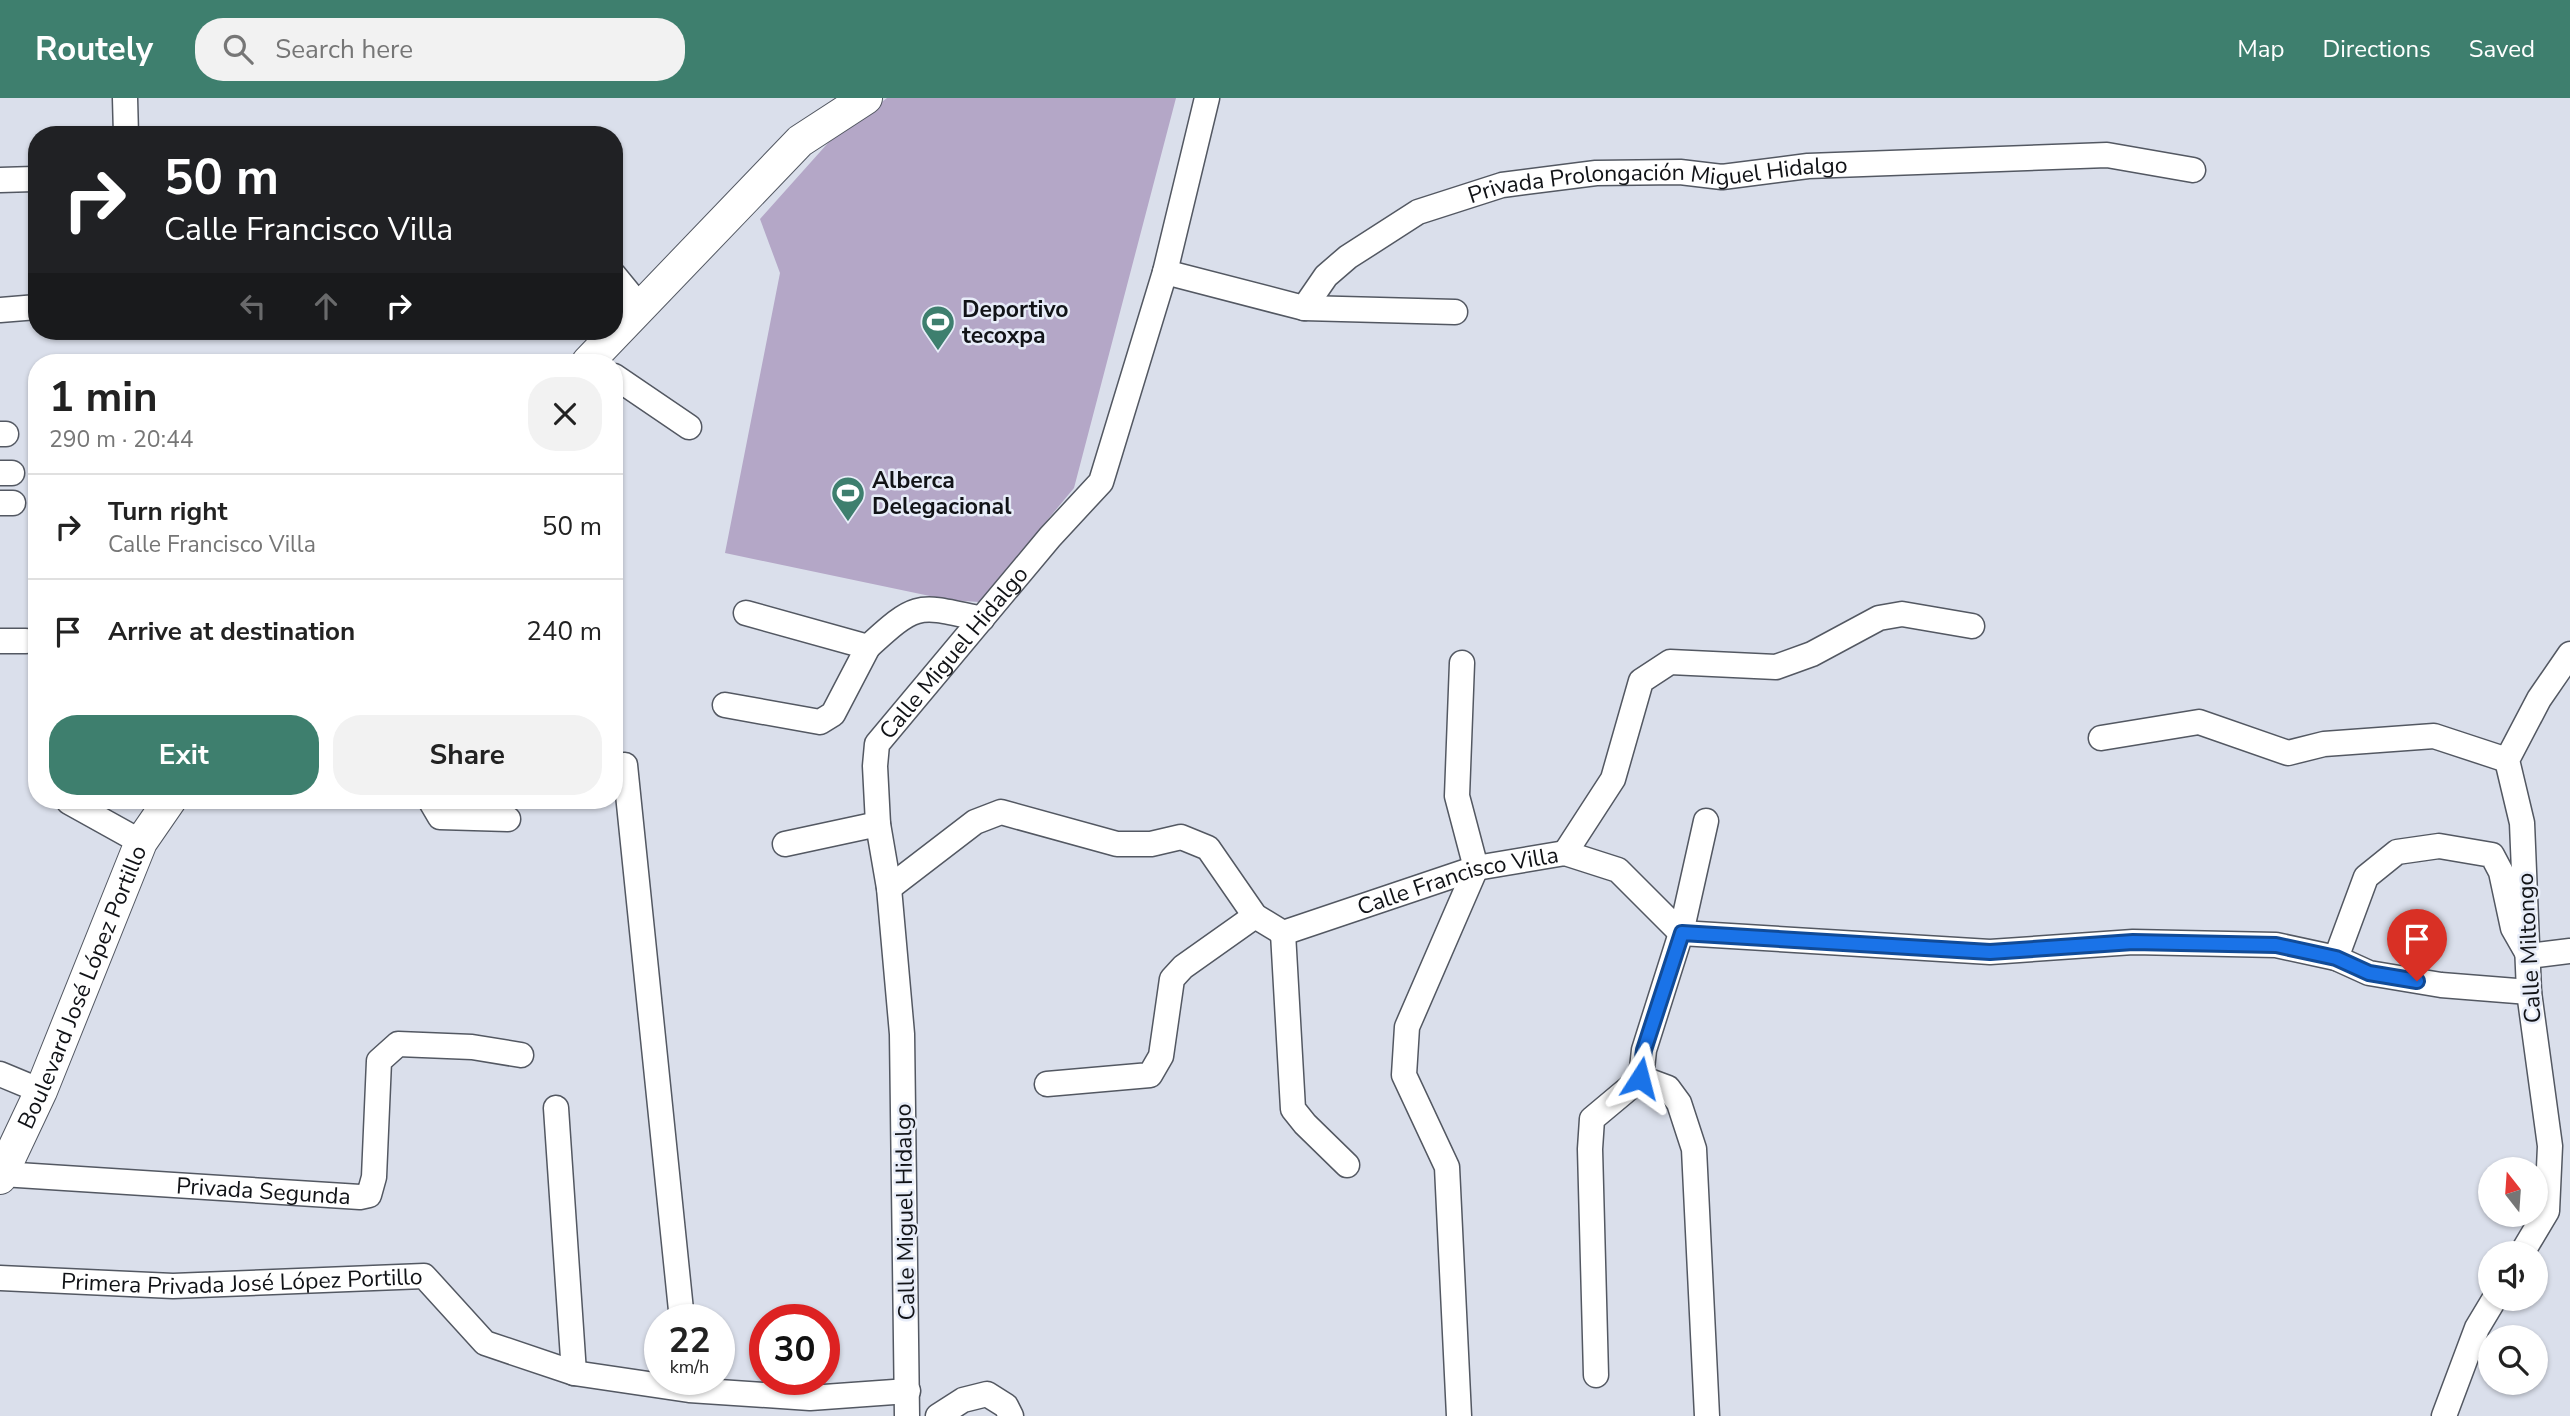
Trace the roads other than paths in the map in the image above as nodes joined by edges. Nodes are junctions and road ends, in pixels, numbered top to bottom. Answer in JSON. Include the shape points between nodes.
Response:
{"nodes":[{"id":1,"x":125,"y":98,"type":"edge"},
{"id":2,"x":866,"y":98,"type":"edge"},
{"id":3,"x":1207,"y":98,"type":"edge"},
{"id":4,"x":125,"y":126,"type":"edge"},
{"id":5,"x":2193,"y":170,"type":"dead end"},
{"id":6,"x":28,"y":179,"type":"edge"},
{"id":7,"x":0,"y":180,"type":"edge"},
{"id":8,"x":1165,"y":272,"type":"junction"},
{"id":9,"x":623,"y":286,"type":"edge"},
{"id":10,"x":28,"y":308,"type":"edge"},
{"id":11,"x":640,"y":308,"type":"junction"},
{"id":12,"x":1304,"y":308,"type":"junction"},
{"id":13,"x":0,"y":310,"type":"edge"},
{"id":14,"x":1455,"y":312,"type":"dead end"},
{"id":15,"x":623,"y":331,"type":"edge"},
{"id":16,"x":616,"y":340,"type":"edge"},
{"id":17,"x":605,"y":354,"type":"edge"},
{"id":18,"x":623,"y":383,"type":"edge"},
{"id":19,"x":689,"y":427,"type":"dead end"},
{"id":20,"x":746,"y":613,"type":"dead end"},
{"id":21,"x":982,"y":619,"type":"junction"},
{"id":22,"x":1972,"y":626,"type":"dead end"},
{"id":23,"x":0,"y":641,"type":"edge"},
{"id":24,"x":26,"y":641,"type":"dead end"},
{"id":25,"x":868,"y":647,"type":"junction"},
{"id":26,"x":2570,"y":654,"type":"edge"},
{"id":27,"x":1462,"y":663,"type":"dead end"},
{"id":28,"x":725,"y":705,"type":"dead end"},
{"id":29,"x":2101,"y":738,"type":"dead end"},
{"id":30,"x":2507,"y":760,"type":"junction"},
{"id":31,"x":625,"y":765,"type":"dead end"},
{"id":32,"x":82,"y":809,"type":"edge"},
{"id":33,"x":164,"y":809,"type":"edge"},
{"id":34,"x":435,"y":809,"type":"edge"},
{"id":35,"x":508,"y":819,"type":"dead end"},
{"id":36,"x":1706,"y":821,"type":"dead end"},
{"id":37,"x":878,"y":824,"type":"junction"},
{"id":38,"x":141,"y":842,"type":"junction"},
{"id":39,"x":785,"y":844,"type":"dead end"},
{"id":40,"x":1565,"y":853,"type":"junction"},
{"id":41,"x":1476,"y":868,"type":"junction"},
{"id":42,"x":889,"y":888,"type":"junction"},
{"id":43,"x":1255,"y":916,"type":"junction"},
{"id":44,"x":1283,"y":933,"type":"junction"},
{"id":45,"x":1682,"y":933,"type":"junction"},
{"id":46,"x":2570,"y":951,"type":"edge"},
{"id":47,"x":2529,"y":956,"type":"junction"},
{"id":48,"x":2336,"y":958,"type":"junction"},
{"id":49,"x":2529,"y":992,"type":"junction"},
{"id":50,"x":520,"y":1055,"type":"dead end"},
{"id":51,"x":0,"y":1074,"type":"edge"},
{"id":52,"x":1640,"y":1078,"type":"junction"},
{"id":53,"x":1047,"y":1084,"type":"dead end"},
{"id":54,"x":41,"y":1091,"type":"junction"},
{"id":55,"x":556,"y":1108,"type":"dead end"},
{"id":56,"x":1347,"y":1165,"type":"dead end"},
{"id":57,"x":1,"y":1176,"type":"edge"},
{"id":58,"x":2529,"y":1241,"type":"edge"},
{"id":59,"x":0,"y":1278,"type":"edge"},
{"id":60,"x":680,"y":1304,"type":"edge"},
{"id":61,"x":2487,"y":1311,"type":"edge"},
{"id":62,"x":574,"y":1373,"type":"junction"},
{"id":63,"x":1597,"y":1375,"type":"dead end"},
{"id":64,"x":644,"y":1380,"type":"edge"},
{"id":65,"x":735,"y":1390,"type":"edge"},
{"id":66,"x":908,"y":1391,"type":"junction"},
{"id":67,"x":907,"y":1416,"type":"edge"},
{"id":68,"x":937,"y":1416,"type":"edge"},
{"id":69,"x":1011,"y":1416,"type":"edge"},
{"id":70,"x":1459,"y":1416,"type":"edge"},
{"id":71,"x":1707,"y":1416,"type":"edge"},
{"id":72,"x":2444,"y":1416,"type":"edge"}],
"edges":[{"from":1,"to":4,"type":"street"},
{"from":2,"to":11,"type":"main road","via":[[800,141]]},
{"from":3,"to":8,"type":"street","name":"Calle Miguel Hidalgo"},
{"from":5,"to":12,"type":"street","name":"Privada Prolongación Miguel Hidalgo","via":[[2107,155],[1808,166],[1722,177],[1680,172],[1596,173],[1502,185],[1418,212],[1348,257],[1326,276]]},
{"from":6,"to":7,"type":"street"},
{"from":8,"to":12,"type":"street"},
{"from":8,"to":21,"type":"street","name":"Calle Miguel Hidalgo","via":[[1101,482]]},
{"from":9,"to":11,"type":"street"},
{"from":10,"to":13,"type":"street"},
{"from":11,"to":15,"type":"main road"},
{"from":12,"to":14,"type":"street"},
{"from":16,"to":17,"type":"main road"},
{"from":18,"to":19,"type":"street"},
{"from":20,"to":25,"type":"street"},
{"from":21,"to":25,"type":"street","via":[[925,607],[899,618]]},
{"from":21,"to":37,"type":"street","name":"Calle Miguel Hidalgo","via":[[877,744]]},
{"from":22,"to":40,"type":"street","via":[[1902,614],[1879,618],[1812,654],[1776,667],[1670,662],[1641,681],[1613,779]]},
{"from":23,"to":24,"type":"street"},
{"from":25,"to":28,"type":"street","via":[[833,714],[820,722]]},
{"from":26,"to":30,"type":"street","via":[[2539,699]]},
{"from":27,"to":41,"type":"street","via":[[1457,796]]},
{"from":29,"to":30,"type":"street","via":[[2199,722],[2288,753],[2324,744],[2434,736]]},
{"from":30,"to":47,"type":"street","name":"Calle Miltongo","via":[[2522,823]]},
{"from":31,"to":60,"type":"street"},
{"from":32,"to":38,"type":"street"},
{"from":33,"to":38,"type":"main road","name":"Boulevard José López Portillo"},
{"from":34,"to":35,"type":"street","via":[[440,817]]},
{"from":36,"to":45,"type":"street"},
{"from":37,"to":39,"type":"street"},
{"from":37,"to":42,"type":"street","name":"Calle Miguel Hidalgo"},
{"from":38,"to":54,"type":"main road","name":"Boulevard José López Portillo"},
{"from":40,"to":41,"type":"street","name":"Calle Francisco Villa"},
{"from":40,"to":45,"type":"street","name":"Calle Francisco Villa","via":[[1618,870]]},
{"from":41,"to":44,"type":"street","name":"Calle Francisco Villa"},
{"from":41,"to":70,"type":"street","via":[[1407,1027],[1404,1075],[1447,1167]]},
{"from":42,"to":43,"type":"street","via":[[975,822],[1002,812],[1117,844],[1151,844],[1181,837],[1208,848]]},
{"from":42,"to":66,"type":"street","name":"Calle Miguel Hidalgo","via":[[902,1034]]},
{"from":43,"to":44,"type":"street"},
{"from":43,"to":53,"type":"street","via":[[1172,979],[1161,1056],[1150,1075]]},
{"from":44,"to":56,"type":"street","via":[[1293,1109]]},
{"from":45,"to":48,"type":"street","via":[[1990,952],[2133,942],[2276,945]]},
{"from":45,"to":52,"type":"street","via":[[1644,1050]]},
{"from":46,"to":47,"type":"street"},
{"from":47,"to":48,"type":"street","via":[[2513,929],[2501,872],[2492,855],[2439,846],[2397,852],[2366,877]]},
{"from":47,"to":49,"type":"street","name":"Calle Miltongo"},
{"from":48,"to":49,"type":"street","via":[[2369,973]]},
{"from":49,"to":58,"type":"street","name":"Calle Miltongo","via":[[2550,1146],[2547,1211]]},
{"from":50,"to":57,"type":"street","name":"Privada Segunda","via":[[472,1047],[398,1044],[379,1061],[374,1177],[369,1195]]},
{"from":51,"to":54,"type":"street"},
{"from":52,"to":63,"type":"street","via":[[1592,1119]]},
{"from":52,"to":71,"type":"street","via":[[1668,1088],[1679,1103],[1694,1149]]},
{"from":54,"to":57,"type":"main road","name":"Boulevard José López Portillo"},
{"from":55,"to":62,"type":"street"},
{"from":59,"to":62,"type":"street","name":"Primera Privada José López Portillo","via":[[173,1286],[424,1276],[485,1343]]},
{"from":61,"to":72,"type":"street"},
{"from":62,"to":64,"type":"street","name":"Primera Privada José López Portillo"},
{"from":65,"to":66,"type":"street","name":"Primera Privada José López Portillo","via":[[810,1398]]},
{"from":66,"to":67,"type":"street","name":"Calle Miguel Hidalgo"},
{"from":68,"to":69,"type":"street","via":[[963,1400],[987,1394],[1006,1406]]}]}
